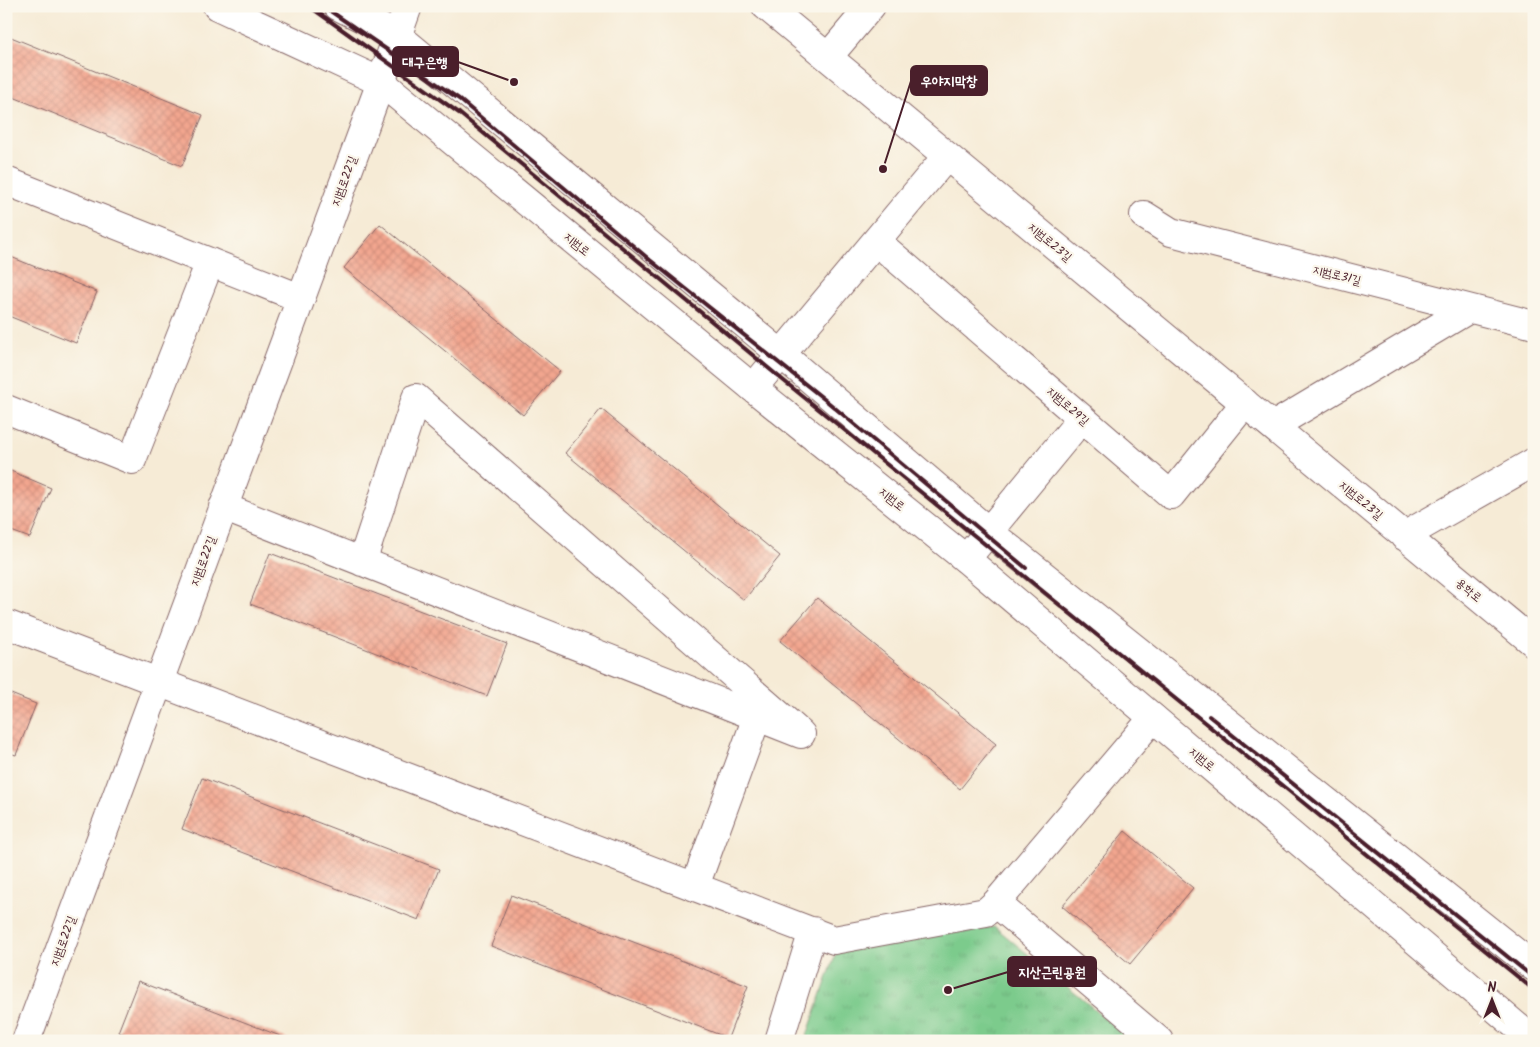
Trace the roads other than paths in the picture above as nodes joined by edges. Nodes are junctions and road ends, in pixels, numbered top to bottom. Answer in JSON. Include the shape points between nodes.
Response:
{"nodes":[{"id":1,"x":217,"y":6,"type":"edge"},
{"id":2,"x":338,"y":6,"type":"edge"},
{"id":3,"x":408,"y":6,"type":"edge"},
{"id":4,"x":766,"y":6,"type":"edge"},
{"id":5,"x":871,"y":6,"type":"edge"},
{"id":6,"x":398,"y":36,"type":"junction"},
{"id":7,"x":828,"y":57,"type":"junction"},
{"id":8,"x":381,"y":82,"type":"junction"},
{"id":9,"x":947,"y":156,"type":"junction"},
{"id":10,"x":6,"y":181,"type":"edge"},
{"id":11,"x":1144,"y":215,"type":"dead end"},
{"id":12,"x":876,"y":241,"type":"junction"},
{"id":13,"x":210,"y":262,"type":"junction"},
{"id":14,"x":300,"y":298,"type":"junction"},
{"id":15,"x":1468,"y":309,"type":"junction"},
{"id":16,"x":1534,"y":325,"type":"edge"},
{"id":17,"x":781,"y":354,"type":"junction"},
{"id":18,"x":753,"y":388,"type":"junction"},
{"id":19,"x":1245,"y":404,"type":"junction"},
{"id":20,"x":6,"y":409,"type":"edge"},
{"id":21,"x":1082,"y":418,"type":"junction"},
{"id":22,"x":1273,"y":426,"type":"junction"},
{"id":23,"x":1534,"y":462,"type":"edge"},
{"id":24,"x":223,"y":507,"type":"junction"},
{"id":25,"x":989,"y":532,"type":"junction"},
{"id":26,"x":1404,"y":536,"type":"junction"},
{"id":27,"x":966,"y":559,"type":"junction"},
{"id":28,"x":362,"y":562,"type":"junction"},
{"id":29,"x":6,"y":624,"type":"edge"},
{"id":30,"x":1534,"y":643,"type":"edge"},
{"id":31,"x":159,"y":681,"type":"junction"},
{"id":32,"x":757,"y":717,"type":"junction"},
{"id":33,"x":1153,"y":718,"type":"junction"},
{"id":34,"x":695,"y":886,"type":"junction"},
{"id":35,"x":996,"y":903,"type":"junction"},
{"id":36,"x":813,"y":931,"type":"junction"},
{"id":37,"x":1534,"y":967,"type":"edge"},
{"id":38,"x":26,"y":1041,"type":"edge"},
{"id":39,"x":779,"y":1041,"type":"edge"},
{"id":40,"x":1159,"y":1041,"type":"edge"},
{"id":41,"x":1534,"y":1041,"type":"edge"}],
"edges":[{"from":1,"to":8,"type":"street","name":"지범로"},
{"from":2,"to":6,"type":"street"},
{"from":3,"to":6,"type":"street","name":"지범로22길"},
{"from":4,"to":7,"type":"street","name":"지범로23길"},
{"from":5,"to":7,"type":"street"},
{"from":6,"to":8,"type":"street","name":"지범로22길"},
{"from":6,"to":17,"type":"street"},
{"from":7,"to":9,"type":"street","name":"지범로23길"},
{"from":8,"to":14,"type":"street","name":"지범로22길"},
{"from":8,"to":18,"type":"street","name":"지범로"},
{"from":9,"to":12,"type":"street"},
{"from":9,"to":19,"type":"street","name":"지범로23길"},
{"from":10,"to":13,"type":"street"},
{"from":11,"to":15,"type":"street","name":"지범로31길","via":[[1171,232]]},
{"from":12,"to":17,"type":"street"},
{"from":12,"to":21,"type":"street","name":"지범로29길"},
{"from":13,"to":14,"type":"street"},
{"from":13,"to":20,"type":"street","via":[[132,460]]},
{"from":14,"to":24,"type":"street","name":"지범로22길"},
{"from":15,"to":16,"type":"street","name":"지범로31길"},
{"from":15,"to":22,"type":"street"},
{"from":17,"to":18,"type":"street"},
{"from":17,"to":25,"type":"street"},
{"from":18,"to":27,"type":"street","name":"지범로"},
{"from":19,"to":21,"type":"street","name":"지범로29길","via":[[1171,495]]},
{"from":19,"to":22,"type":"street","name":"지범로23길"},
{"from":21,"to":25,"type":"street"},
{"from":22,"to":26,"type":"street","name":"지범로23길"},
{"from":23,"to":26,"type":"street"},
{"from":24,"to":28,"type":"street"},
{"from":24,"to":31,"type":"street","name":"지범로22길"},
{"from":25,"to":27,"type":"street"},
{"from":25,"to":37,"type":"street"},
{"from":26,"to":30,"type":"street","name":"용학로"},
{"from":27,"to":33,"type":"street","name":"지범로"},
{"from":28,"to":32,"type":"street"},
{"from":28,"to":32,"type":"street","via":[[416,398],[801,734]]},
{"from":29,"to":31,"type":"street"},
{"from":31,"to":34,"type":"street"},
{"from":31,"to":38,"type":"street","name":"지범로22길"},
{"from":32,"to":34,"type":"street"},
{"from":33,"to":35,"type":"street"},
{"from":33,"to":41,"type":"street","name":"지범로"},
{"from":34,"to":36,"type":"street"},
{"from":35,"to":36,"type":"street","via":[[986,912],[834,940]]},
{"from":35,"to":40,"type":"street"},
{"from":36,"to":39,"type":"street"}]}
